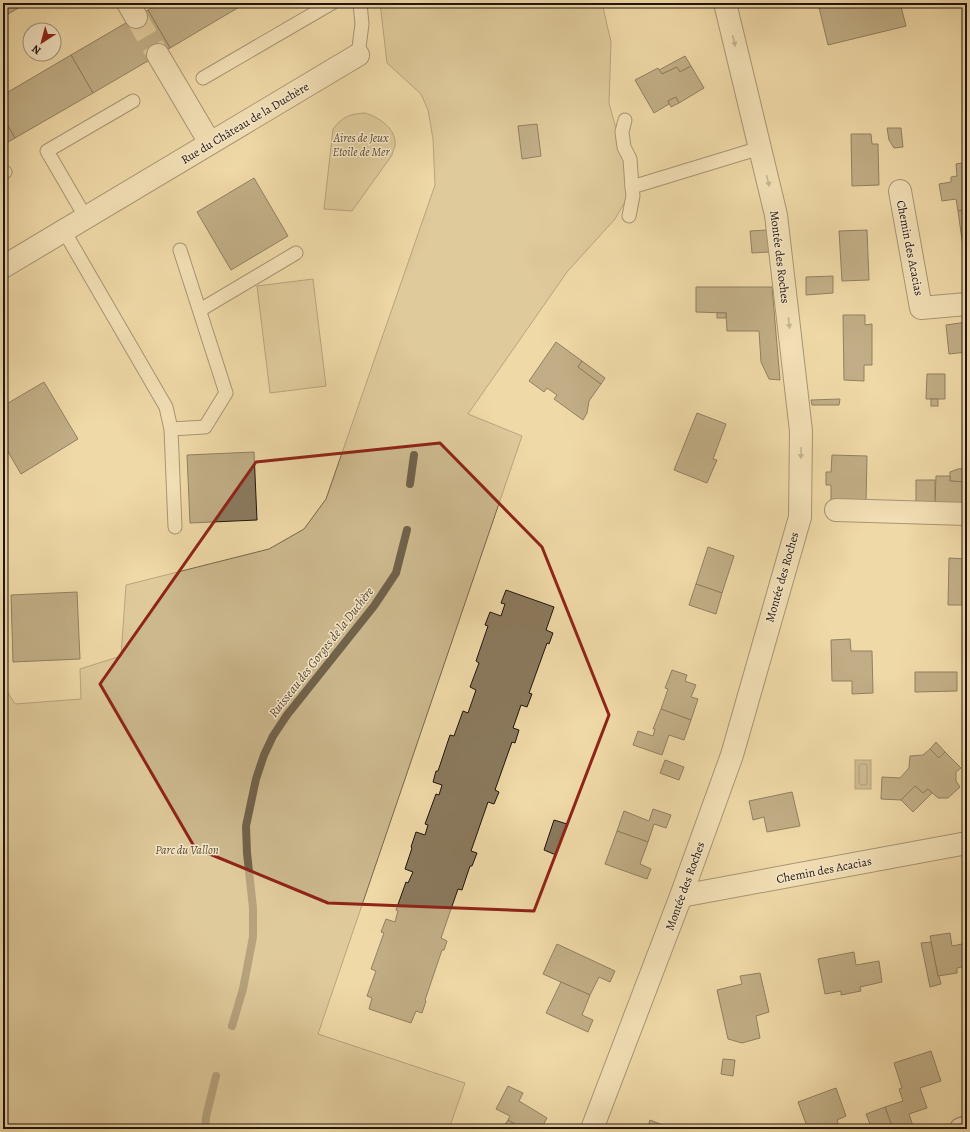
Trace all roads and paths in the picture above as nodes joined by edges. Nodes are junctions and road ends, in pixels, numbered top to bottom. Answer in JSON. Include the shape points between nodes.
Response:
{"nodes":[{"id":1,"x":332,"y":3,"type":"edge"},
{"id":2,"x":360,"y":3,"type":"edge"},
{"id":3,"x":725,"y":3,"type":"edge"},
{"id":4,"x":158,"y":55,"type":"tunnel mouth"},
{"id":5,"x":358,"y":55,"type":"joint"},
{"id":6,"x":203,"y":78,"type":"dead end"},
{"id":7,"x":133,"y":101,"type":"dead end"},
{"id":8,"x":625,"y":120,"type":"dead end"},
{"id":9,"x":210,"y":143,"type":"junction"},
{"id":10,"x":760,"y":148,"type":"junction"},
{"id":11,"x":632,"y":187,"type":"junction"},
{"id":12,"x":900,"y":191,"type":"dead end"},
{"id":13,"x":629,"y":216,"type":"dead end"},
{"id":14,"x":86,"y":218,"type":"junction"},
{"id":15,"x":64,"y":231,"type":"junction"},
{"id":16,"x":180,"y":250,"type":"dead end"},
{"id":17,"x":296,"y":253,"type":"dead end"},
{"id":18,"x":3,"y":267,"type":"edge"},
{"id":19,"x":967,"y":304,"type":"edge"},
{"id":20,"x":200,"y":310,"type":"junction"},
{"id":21,"x":171,"y":429,"type":"junction"},
{"id":22,"x":836,"y":510,"type":"dead end"},
{"id":23,"x":967,"y":514,"type":"edge"},
{"id":24,"x":175,"y":527,"type":"dead end"},
{"id":25,"x":967,"y":843,"type":"edge"},
{"id":26,"x":681,"y":896,"type":"junction"},
{"id":27,"x":967,"y":1127,"type":"edge"},
{"id":28,"x":592,"y":1129,"type":"edge"},
{"id":29,"x":961,"y":1129,"type":"edge"}],
"edges":[{"from":1,"to":6,"type":"lane"},
{"from":2,"to":5,"type":"lane","name":"Rue du Château de la Duchère","via":[[362,24]]},
{"from":3,"to":10,"type":"street","name":"Montée des Roches","one_way":true},
{"from":4,"to":9,"type":"street"},
{"from":5,"to":9,"type":"street","name":"Rue du Château de la Duchère"},
{"from":7,"to":14,"type":"lane","via":[[47,151]]},
{"from":8,"to":11,"type":"lane","via":[[622,132],[624,147],[630,159]]},
{"from":9,"to":14,"type":"street","name":"Rue du Château de la Duchère"},
{"from":10,"to":11,"type":"lane"},
{"from":10,"to":26,"type":"street","name":"Montée des Roches","one_way":true,"via":[[776,215],[801,431],[800,517],[732,755]]},
{"from":11,"to":13,"type":"lane"},
{"from":12,"to":19,"type":"street","name":"Chemin des Acacias","via":[[922,308]]},
{"from":14,"to":15,"type":"street","name":"Rue du Château de la Duchère"},
{"from":15,"to":18,"type":"street","name":"Rue du Château de la Duchère"},
{"from":15,"to":21,"type":"lane","via":[[166,407]]},
{"from":16,"to":20,"type":"lane"},
{"from":17,"to":20,"type":"lane"},
{"from":20,"to":21,"type":"lane","via":[[226,393],[205,427]]},
{"from":21,"to":24,"type":"lane"},
{"from":22,"to":23,"type":"street"},
{"from":25,"to":26,"type":"street","name":"Chemin des Acacias"},
{"from":26,"to":28,"type":"street","name":"Montée des Roches"},
{"from":27,"to":29,"type":"street"}]}
